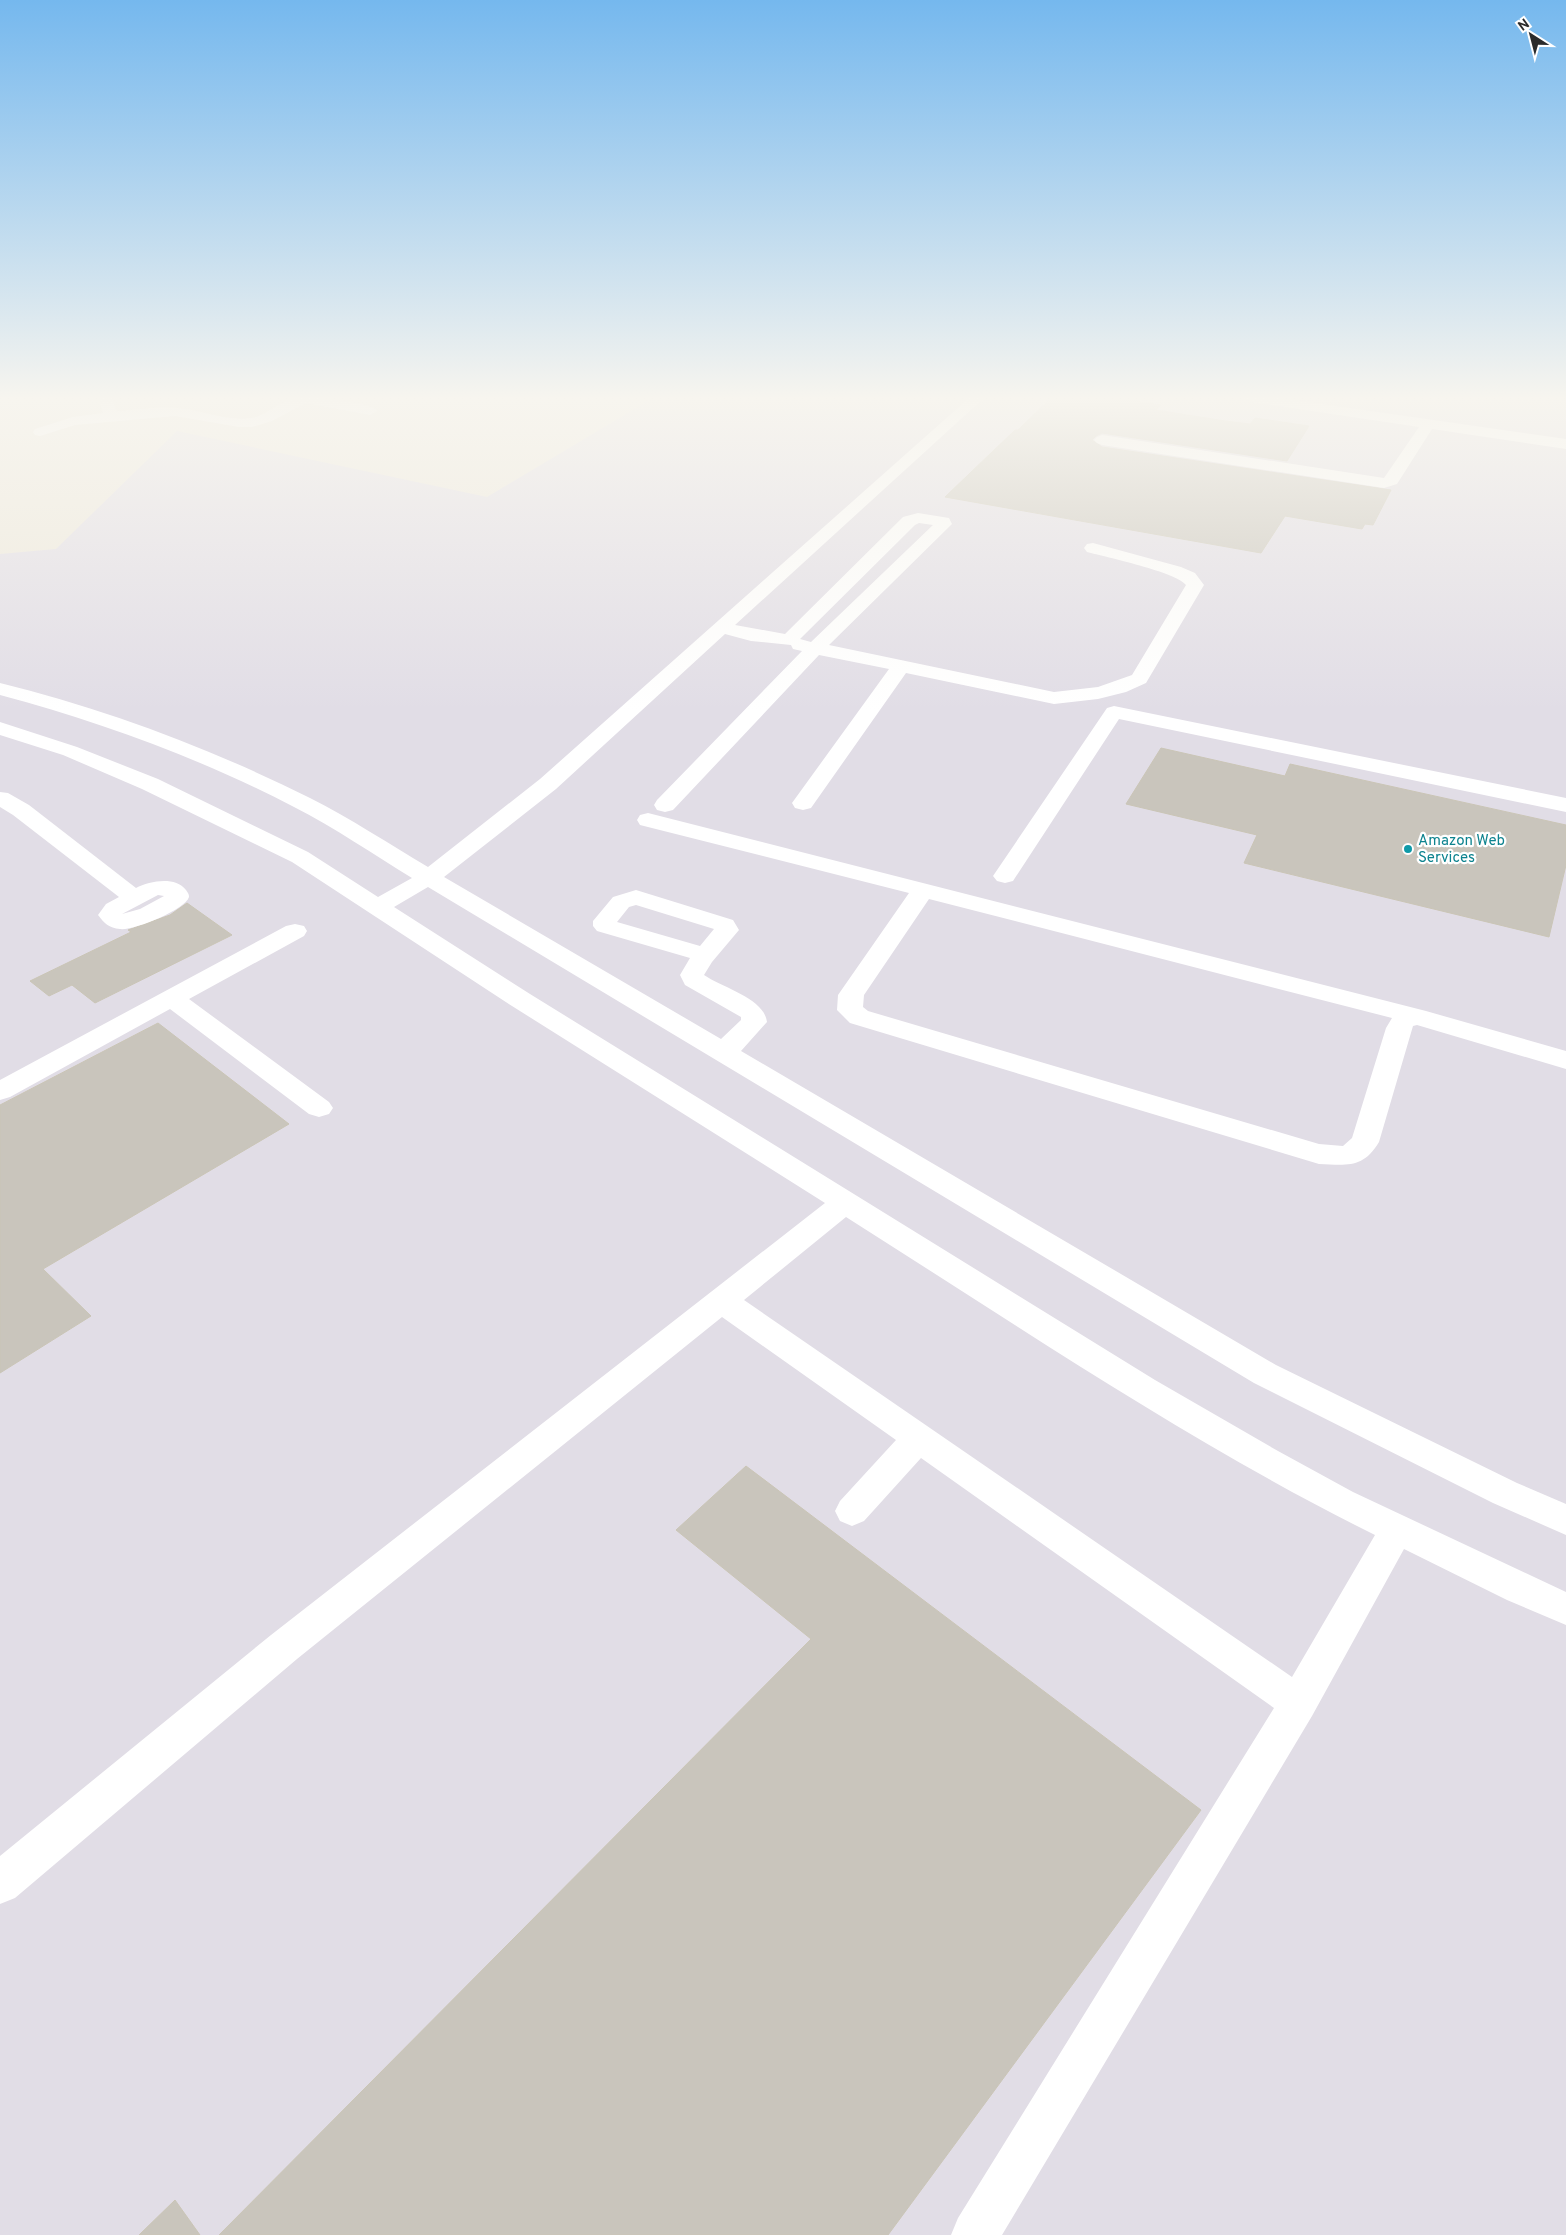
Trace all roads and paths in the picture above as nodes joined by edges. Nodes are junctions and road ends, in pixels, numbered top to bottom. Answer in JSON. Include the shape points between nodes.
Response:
{"nodes":[{"id":1,"x":862,"y":502,"type":"edge"},
{"id":2,"x":1093,"y":548,"type":"dead end"},
{"id":3,"x":723,"y":628,"type":"junction"},
{"id":4,"x":786,"y":641,"type":"junction"},
{"id":5,"x":814,"y":650,"type":"junction"},
{"id":6,"x":901,"y":667,"type":"junction"},
{"id":7,"x":0,"y":689,"type":"edge"},
{"id":8,"x":0,"y":728,"type":"edge"},
{"id":9,"x":0,"y":798,"type":"edge"},
{"id":10,"x":802,"y":803,"type":"dead end"},
{"id":11,"x":1566,"y":805,"type":"edge"},
{"id":12,"x":1004,"y":876,"type":"dead end"},
{"id":13,"x":428,"y":878,"type":"junction"},
{"id":14,"x":924,"y":890,"type":"junction"},
{"id":15,"x":134,"y":897,"type":"dead end"},
{"id":16,"x":379,"y":906,"type":"junction"},
{"id":17,"x":294,"y":932,"type":"dead end"},
{"id":18,"x":706,"y":955,"type":"dead end"},
{"id":19,"x":172,"y":998,"type":"junction"},
{"id":20,"x":1416,"y":1017,"type":"junction"},
{"id":21,"x":723,"y":1052,"type":"junction"},
{"id":22,"x":1566,"y":1060,"type":"edge"},
{"id":23,"x":0,"y":1091,"type":"edge"},
{"id":24,"x":319,"y":1108,"type":"dead end"},
{"id":25,"x":846,"y":1202,"type":"junction"},
{"id":26,"x":721,"y":1300,"type":"junction"},
{"id":27,"x":919,"y":1438,"type":"junction"},
{"id":28,"x":852,"y":1511,"type":"dead end"},
{"id":29,"x":1566,"y":1520,"type":"edge"},
{"id":30,"x":1397,"y":1529,"type":"junction"},
{"id":31,"x":1566,"y":1609,"type":"edge"},
{"id":32,"x":1298,"y":1703,"type":"junction"},
{"id":33,"x":0,"y":1883,"type":"edge"},
{"id":34,"x":975,"y":2235,"type":"edge"}],
"edges":[{"from":1,"to":3,"type":"street"},
{"from":2,"to":6,"type":"street","via":[[1175,571],[1189,577],[1195,585],[1139,679],[1113,690],[1054,698]]},
{"from":3,"to":4,"type":"street"},
{"from":3,"to":13,"type":"street","via":[[548,784]]},
{"from":4,"to":5,"type":"street"},
{"from":4,"to":5,"type":"street","via":[[909,521],[918,518],[944,524]]},
{"from":5,"to":6,"type":"street"},
{"from":5,"to":14,"type":"street","via":[[657,812]]},
{"from":6,"to":10,"type":"street"},
{"from":7,"to":13,"type":"street","via":[[90,716],[258,781],[303,803]]},
{"from":8,"to":16,"type":"street","via":[[70,751],[194,804],[300,857]]},
{"from":9,"to":15,"type":"street","via":[[21,810]]},
{"from":11,"to":12,"type":"street","via":[[1114,712]]},
{"from":13,"to":16,"type":"street"},
{"from":13,"to":21,"type":"street"},
{"from":14,"to":20,"type":"street"},
{"from":14,"to":20,"type":"street","via":[[851,995],[850,1010],[859,1017],[1319,1154],[1349,1156],[1365,1142],[1399,1028],[1403,1021]]},
{"from":16,"to":25,"type":"street","via":[[521,1000]]},
{"from":17,"to":19,"type":"street"},
{"from":18,"to":21,"type":"street","via":[[692,975],[694,980],[744,1007],[754,1018],[754,1022]]},
{"from":19,"to":23,"type":"street"},
{"from":19,"to":24,"type":"street"},
{"from":20,"to":22,"type":"street"},
{"from":21,"to":29,"type":"street","via":[[1265,1374],[1504,1494]]},
{"from":25,"to":26,"type":"street"},
{"from":25,"to":30,"type":"street","via":[[1144,1389],[1266,1461]]},
{"from":26,"to":27,"type":"street"},
{"from":26,"to":33,"type":"street","via":[[284,1647]]},
{"from":27,"to":28,"type":"street"},
{"from":27,"to":32,"type":"street"},
{"from":30,"to":31,"type":"street"},
{"from":30,"to":32,"type":"street"},
{"from":32,"to":34,"type":"street"}]}
